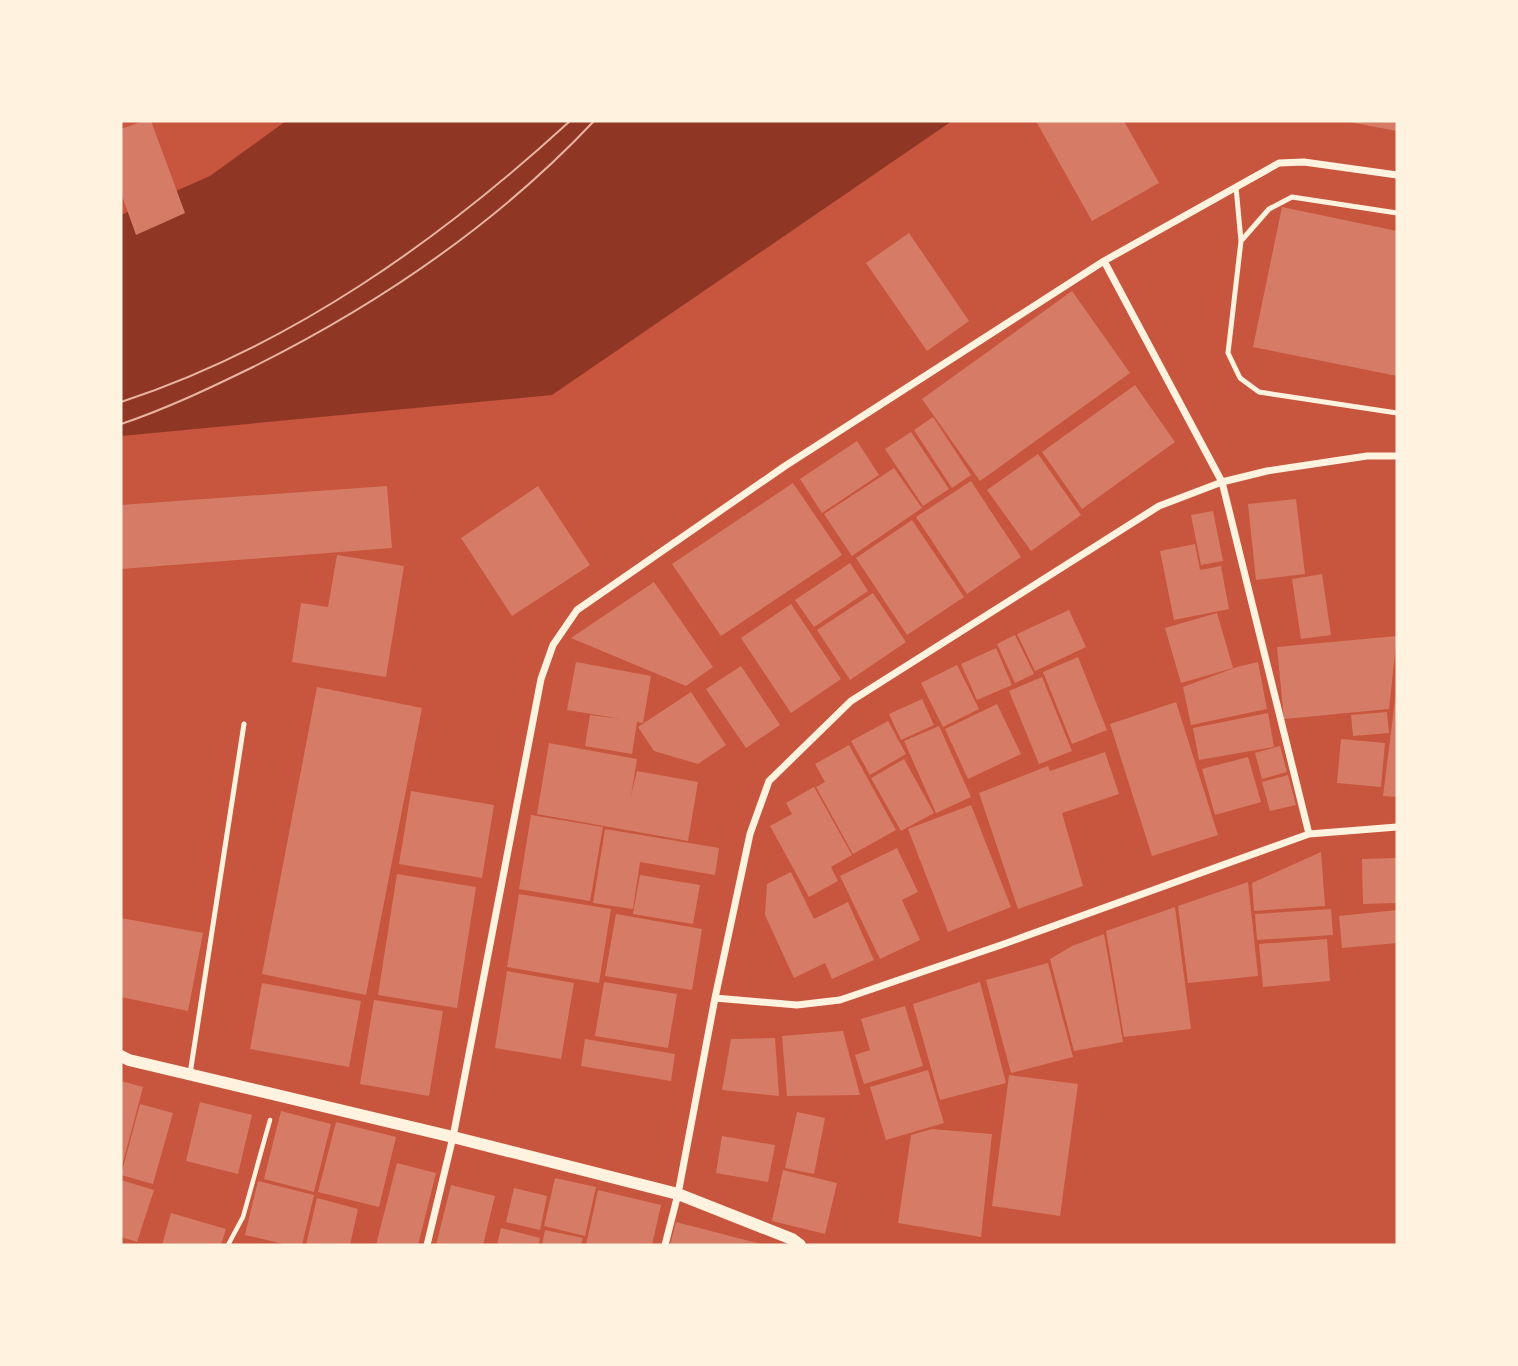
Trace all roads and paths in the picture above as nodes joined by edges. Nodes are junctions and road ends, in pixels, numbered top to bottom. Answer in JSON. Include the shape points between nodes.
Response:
{"nodes":[{"id":1,"x":1397,"y":175,"type":"edge"},
{"id":2,"x":1236,"y":187,"type":"junction"},
{"id":3,"x":1397,"y":213,"type":"edge"},
{"id":4,"x":1241,"y":241,"type":"junction"},
{"id":5,"x":1104,"y":261,"type":"junction"},
{"id":6,"x":1397,"y":413,"type":"edge"},
{"id":7,"x":1397,"y":456,"type":"edge"},
{"id":8,"x":1222,"y":482,"type":"junction"},
{"id":9,"x":244,"y":724,"type":"dead end"},
{"id":10,"x":1397,"y":827,"type":"edge"},
{"id":11,"x":1309,"y":834,"type":"junction"},
{"id":12,"x":715,"y":998,"type":"junction"},
{"id":13,"x":121,"y":1056,"type":"edge"},
{"id":14,"x":190,"y":1074,"type":"junction"},
{"id":15,"x":277,"y":1096,"type":"junction"},
{"id":16,"x":453,"y":1137,"type":"junction"},
{"id":17,"x":678,"y":1194,"type":"junction"},
{"id":18,"x":228,"y":1245,"type":"edge"},
{"id":19,"x":427,"y":1245,"type":"edge"},
{"id":20,"x":665,"y":1245,"type":"edge"},
{"id":21,"x":800,"y":1245,"type":"edge"}],
"edges":[{"from":1,"to":2,"type":"street","via":[[1304,162],[1279,163]]},
{"from":2,"to":4,"type":"lane"},
{"from":2,"to":5,"type":"street"},
{"from":3,"to":4,"type":"lane","via":[[1292,197],[1269,209]]},
{"from":4,"to":6,"type":"lane","via":[[1228,353],[1240,378],[1259,392]]},
{"from":5,"to":8,"type":"street"},
{"from":5,"to":16,"type":"street","via":[[785,466],[577,610],[553,645],[541,678]]},
{"from":7,"to":8,"type":"street","via":[[1367,456]]},
{"from":8,"to":11,"type":"street"},
{"from":8,"to":12,"type":"street","via":[[1159,506],[851,701],[769,781],[750,834]]},
{"from":9,"to":14,"type":"lane"},
{"from":10,"to":11,"type":"street"},
{"from":11,"to":12,"type":"street","via":[[840,1000],[797,1005]]},
{"from":12,"to":17,"type":"street"},
{"from":13,"to":14,"type":"street"},
{"from":14,"to":15,"type":"street"},
{"from":15,"to":16,"type":"street"},
{"from":15,"to":18,"type":"path","via":[[243,1217]]},
{"from":16,"to":17,"type":"street"},
{"from":16,"to":19,"type":"street"},
{"from":17,"to":20,"type":"street"},
{"from":17,"to":21,"type":"street"}]}
